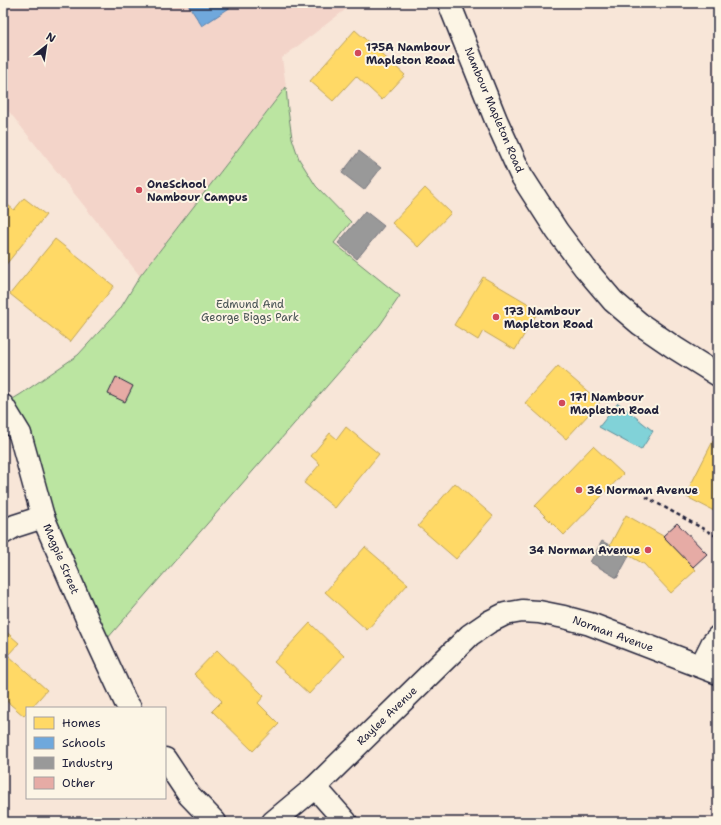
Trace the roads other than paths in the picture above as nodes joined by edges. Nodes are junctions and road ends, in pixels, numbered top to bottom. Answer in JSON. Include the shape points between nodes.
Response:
{"nodes":[{"id":1,"x":449,"y":3,"type":"edge"},
{"id":2,"x":718,"y":375,"type":"edge"},
{"id":3,"x":3,"y":406,"type":"edge"},
{"id":4,"x":43,"y":517,"type":"junction"},
{"id":5,"x":3,"y":533,"type":"edge"},
{"id":6,"x":505,"y":614,"type":"joint"},
{"id":7,"x":718,"y":637,"type":"edge"},
{"id":8,"x":709,"y":670,"type":"edge"},
{"id":9,"x":129,"y":707,"type":"edge"},
{"id":10,"x":166,"y":760,"type":"edge"},
{"id":11,"x":315,"y":787,"type":"junction"},
{"id":12,"x":215,"y":822,"type":"edge"},
{"id":13,"x":273,"y":822,"type":"edge"},
{"id":14,"x":346,"y":822,"type":"edge"}],
"edges":[{"from":1,"to":2,"type":"street","name":"Nambour Mapleton Road","via":[[521,175],[557,231],[613,301],[640,324]]},
{"from":3,"to":4,"type":"street","name":"Magpie Street","via":[[20,434]]},
{"from":4,"to":5,"type":"street","via":[[15,526]]},
{"from":4,"to":9,"type":"street","name":"Magpie Street","via":[[88,621]]},
{"from":6,"to":8,"type":"street","name":"Norman Avenue","via":[[539,612],[590,624]]},
{"from":6,"to":11,"type":"street","name":"Raylee Avenue","via":[[470,635]]},
{"from":7,"to":8,"type":"street","via":[[712,644]]},
{"from":10,"to":12,"type":"street","via":[[189,795]]},
{"from":11,"to":13,"type":"street","name":"Raylee Avenue"},
{"from":11,"to":14,"type":"street"}]}
